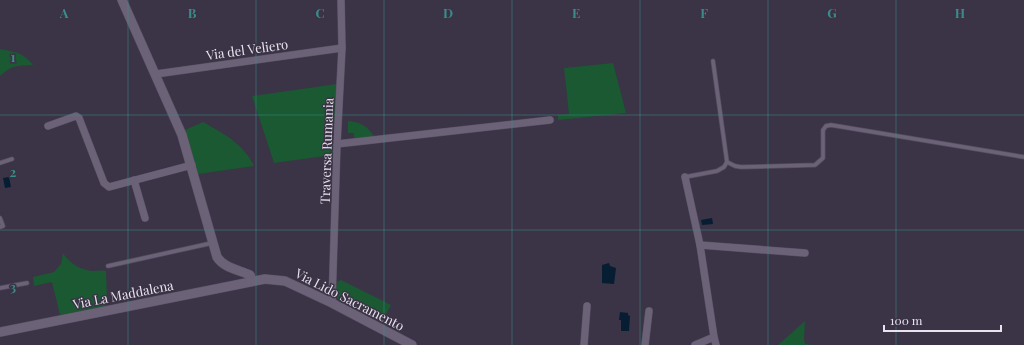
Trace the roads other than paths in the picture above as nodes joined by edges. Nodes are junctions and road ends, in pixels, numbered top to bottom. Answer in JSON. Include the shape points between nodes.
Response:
{"nodes":[{"id":1,"x":122,"y":0,"type":"edge"},
{"id":2,"x":341,"y":0,"type":"edge"},
{"id":3,"x":342,"y":48,"type":"junction"},
{"id":4,"x":712,"y":60,"type":"dead end"},
{"id":5,"x":156,"y":74,"type":"junction"},
{"id":6,"x":550,"y":120,"type":"dead end"},
{"id":7,"x":48,"y":126,"type":"dead end"},
{"id":8,"x":337,"y":144,"type":"junction"},
{"id":9,"x":1024,"y":157,"type":"edge"},
{"id":10,"x":12,"y":159,"type":"dead end"},
{"id":11,"x":727,"y":162,"type":"junction"},
{"id":12,"x":0,"y":163,"type":"edge"},
{"id":13,"x":192,"y":165,"type":"junction"},
{"id":14,"x":685,"y":177,"type":"joint"},
{"id":15,"x":134,"y":180,"type":"junction"},
{"id":16,"x":0,"y":218,"type":"edge"},
{"id":17,"x":145,"y":218,"type":"dead end"},
{"id":18,"x":0,"y":227,"type":"edge"},
{"id":19,"x":213,"y":243,"type":"junction"},
{"id":20,"x":700,"y":245,"type":"junction"},
{"id":21,"x":805,"y":253,"type":"dead end"},
{"id":22,"x":108,"y":266,"type":"dead end"},
{"id":23,"x":252,"y":281,"type":"junction"},
{"id":24,"x":27,"y":283,"type":"dead end"},
{"id":25,"x":0,"y":288,"type":"edge"},
{"id":26,"x":332,"y":303,"type":"junction"},
{"id":27,"x":587,"y":306,"type":"dead end"},
{"id":28,"x":649,"y":311,"type":"dead end"},
{"id":29,"x":0,"y":332,"type":"edge"},
{"id":30,"x":714,"y":337,"type":"junction"},
{"id":31,"x":412,"y":345,"type":"edge"},
{"id":32,"x":584,"y":345,"type":"edge"},
{"id":33,"x":645,"y":345,"type":"edge"},
{"id":34,"x":695,"y":345,"type":"edge"},
{"id":35,"x":716,"y":345,"type":"edge"}],
"edges":[{"from":1,"to":5,"type":"street"},
{"from":2,"to":3,"type":"street","name":"Traversa Rumania"},
{"from":3,"to":5,"type":"street","name":"Via del Veliero"},
{"from":3,"to":8,"type":"street","name":"Traversa Rumania"},
{"from":4,"to":11,"type":"lane"},
{"from":5,"to":13,"type":"street"},
{"from":6,"to":8,"type":"street"},
{"from":7,"to":15,"type":"street","via":[[76,116],[104,183],[109,187]]},
{"from":8,"to":26,"type":"street","name":"Traversa Rumania"},
{"from":9,"to":11,"type":"lane","via":[[832,125],[826,126],[823,130],[823,158],[815,165],[741,167]]},
{"from":10,"to":12,"type":"lane"},
{"from":11,"to":14,"type":"lane","via":[[717,171]]},
{"from":13,"to":15,"type":"street"},
{"from":13,"to":19,"type":"street"},
{"from":14,"to":20,"type":"street"},
{"from":15,"to":17,"type":"street"},
{"from":16,"to":18,"type":"lane","via":[[3,226]]},
{"from":19,"to":22,"type":"lane"},
{"from":19,"to":23,"type":"street","via":[[220,262],[250,275]]},
{"from":20,"to":21,"type":"street"},
{"from":20,"to":30,"type":"street"},
{"from":23,"to":26,"type":"street","name":"Via Lido Sacramento","via":[[285,281]]},
{"from":23,"to":29,"type":"street","name":"Via La Maddalena"},
{"from":24,"to":25,"type":"lane"},
{"from":26,"to":31,"type":"street","name":"Via Lido Sacramento"},
{"from":27,"to":32,"type":"street"},
{"from":28,"to":33,"type":"street"},
{"from":30,"to":34,"type":"street"},
{"from":30,"to":35,"type":"street"}]}
